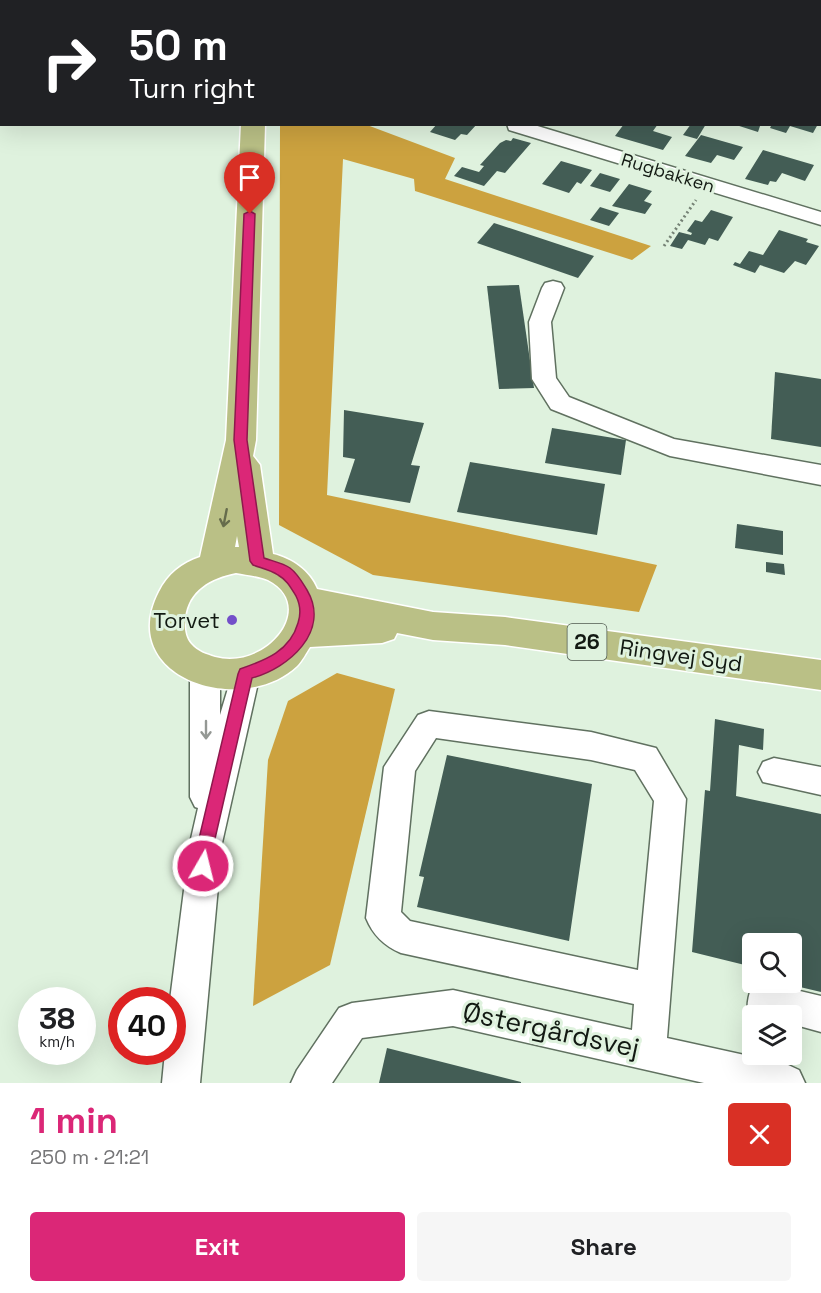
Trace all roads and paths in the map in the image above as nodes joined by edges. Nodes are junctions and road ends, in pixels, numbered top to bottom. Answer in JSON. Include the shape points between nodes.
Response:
{"nodes":[{"id":1,"x":253,"y":126,"type":"edge"},
{"id":2,"x":520,"y":126,"type":"edge"},
{"id":3,"x":706,"y":184,"type":"junction"},
{"id":4,"x":818,"y":213,"type":"edge"},
{"id":5,"x":664,"y":246,"type":"dead end"},
{"id":6,"x":554,"y":288,"type":"dead end"},
{"id":7,"x":240,"y":440,"type":"junction"},
{"id":8,"x":821,"y":475,"type":"edge"},
{"id":9,"x":257,"y":561,"type":"junction"},
{"id":10,"x":215,"y":564,"type":"junction"},
{"id":11,"x":304,"y":617,"type":"junction"},
{"id":12,"x":205,"y":672,"type":"junction"},
{"id":13,"x":245,"y":674,"type":"junction"},
{"id":14,"x":821,"y":675,"type":"edge"},
{"id":15,"x":774,"y":772,"type":"dead end"},
{"id":16,"x":821,"y":781,"type":"edge"},
{"id":17,"x":206,"y":843,"type":"junction"},
{"id":18,"x":654,"y":991,"type":"junction"},
{"id":19,"x":765,"y":1005,"type":"edge"},
{"id":20,"x":787,"y":1005,"type":"edge"},
{"id":21,"x":802,"y":1009,"type":"edge"},
{"id":22,"x":821,"y":1014,"type":"edge"},
{"id":23,"x":648,"y":1050,"type":"junction"},
{"id":24,"x":771,"y":1072,"type":"edge"},
{"id":25,"x":181,"y":1083,"type":"edge"},
{"id":26,"x":310,"y":1083,"type":"edge"}],
"edges":[{"from":1,"to":7,"type":"main road"},
{"from":2,"to":3,"type":"street","name":"Rugbakken"},
{"from":3,"to":4,"type":"street","name":"Rugbakken"},
{"from":3,"to":5,"type":"path"},
{"from":6,"to":8,"type":"street","via":[[540,322],[544,379],[560,404],[670,447]]},
{"from":7,"to":9,"type":"main road"},
{"from":7,"to":10,"type":"main road","one_way":true},
{"from":9,"to":10,"type":"main road"},
{"from":9,"to":11,"type":"main road","via":[[284,571],[301,590]]},
{"from":10,"to":12,"type":"main road","via":[[192,576],[175,592],[166,613],[168,635],[178,654]]},
{"from":11,"to":13,"type":"main road","via":[[293,648],[264,669]]},
{"from":11,"to":14,"type":"main road","name":"Ringvej Syd","number":"26","via":[[505,631]]},
{"from":12,"to":13,"type":"main road"},
{"from":12,"to":17,"type":"street","one_way":true},
{"from":13,"to":17,"type":"street"},
{"from":15,"to":16,"type":"street"},
{"from":17,"to":25,"type":"street"},
{"from":18,"to":18,"type":"street","via":[[670,799],[645,758],[591,746],[429,724],[400,767],[383,918],[401,936]]},
{"from":18,"to":23,"type":"street"},
{"from":19,"to":20,"type":"street","via":[[765,999]]},
{"from":21,"to":22,"type":"street"},
{"from":23,"to":24,"type":"street","name":"Østergårdsvej"},
{"from":23,"to":26,"type":"street","name":"Østergårdsvej","via":[[453,1008],[352,1021]]}]}
